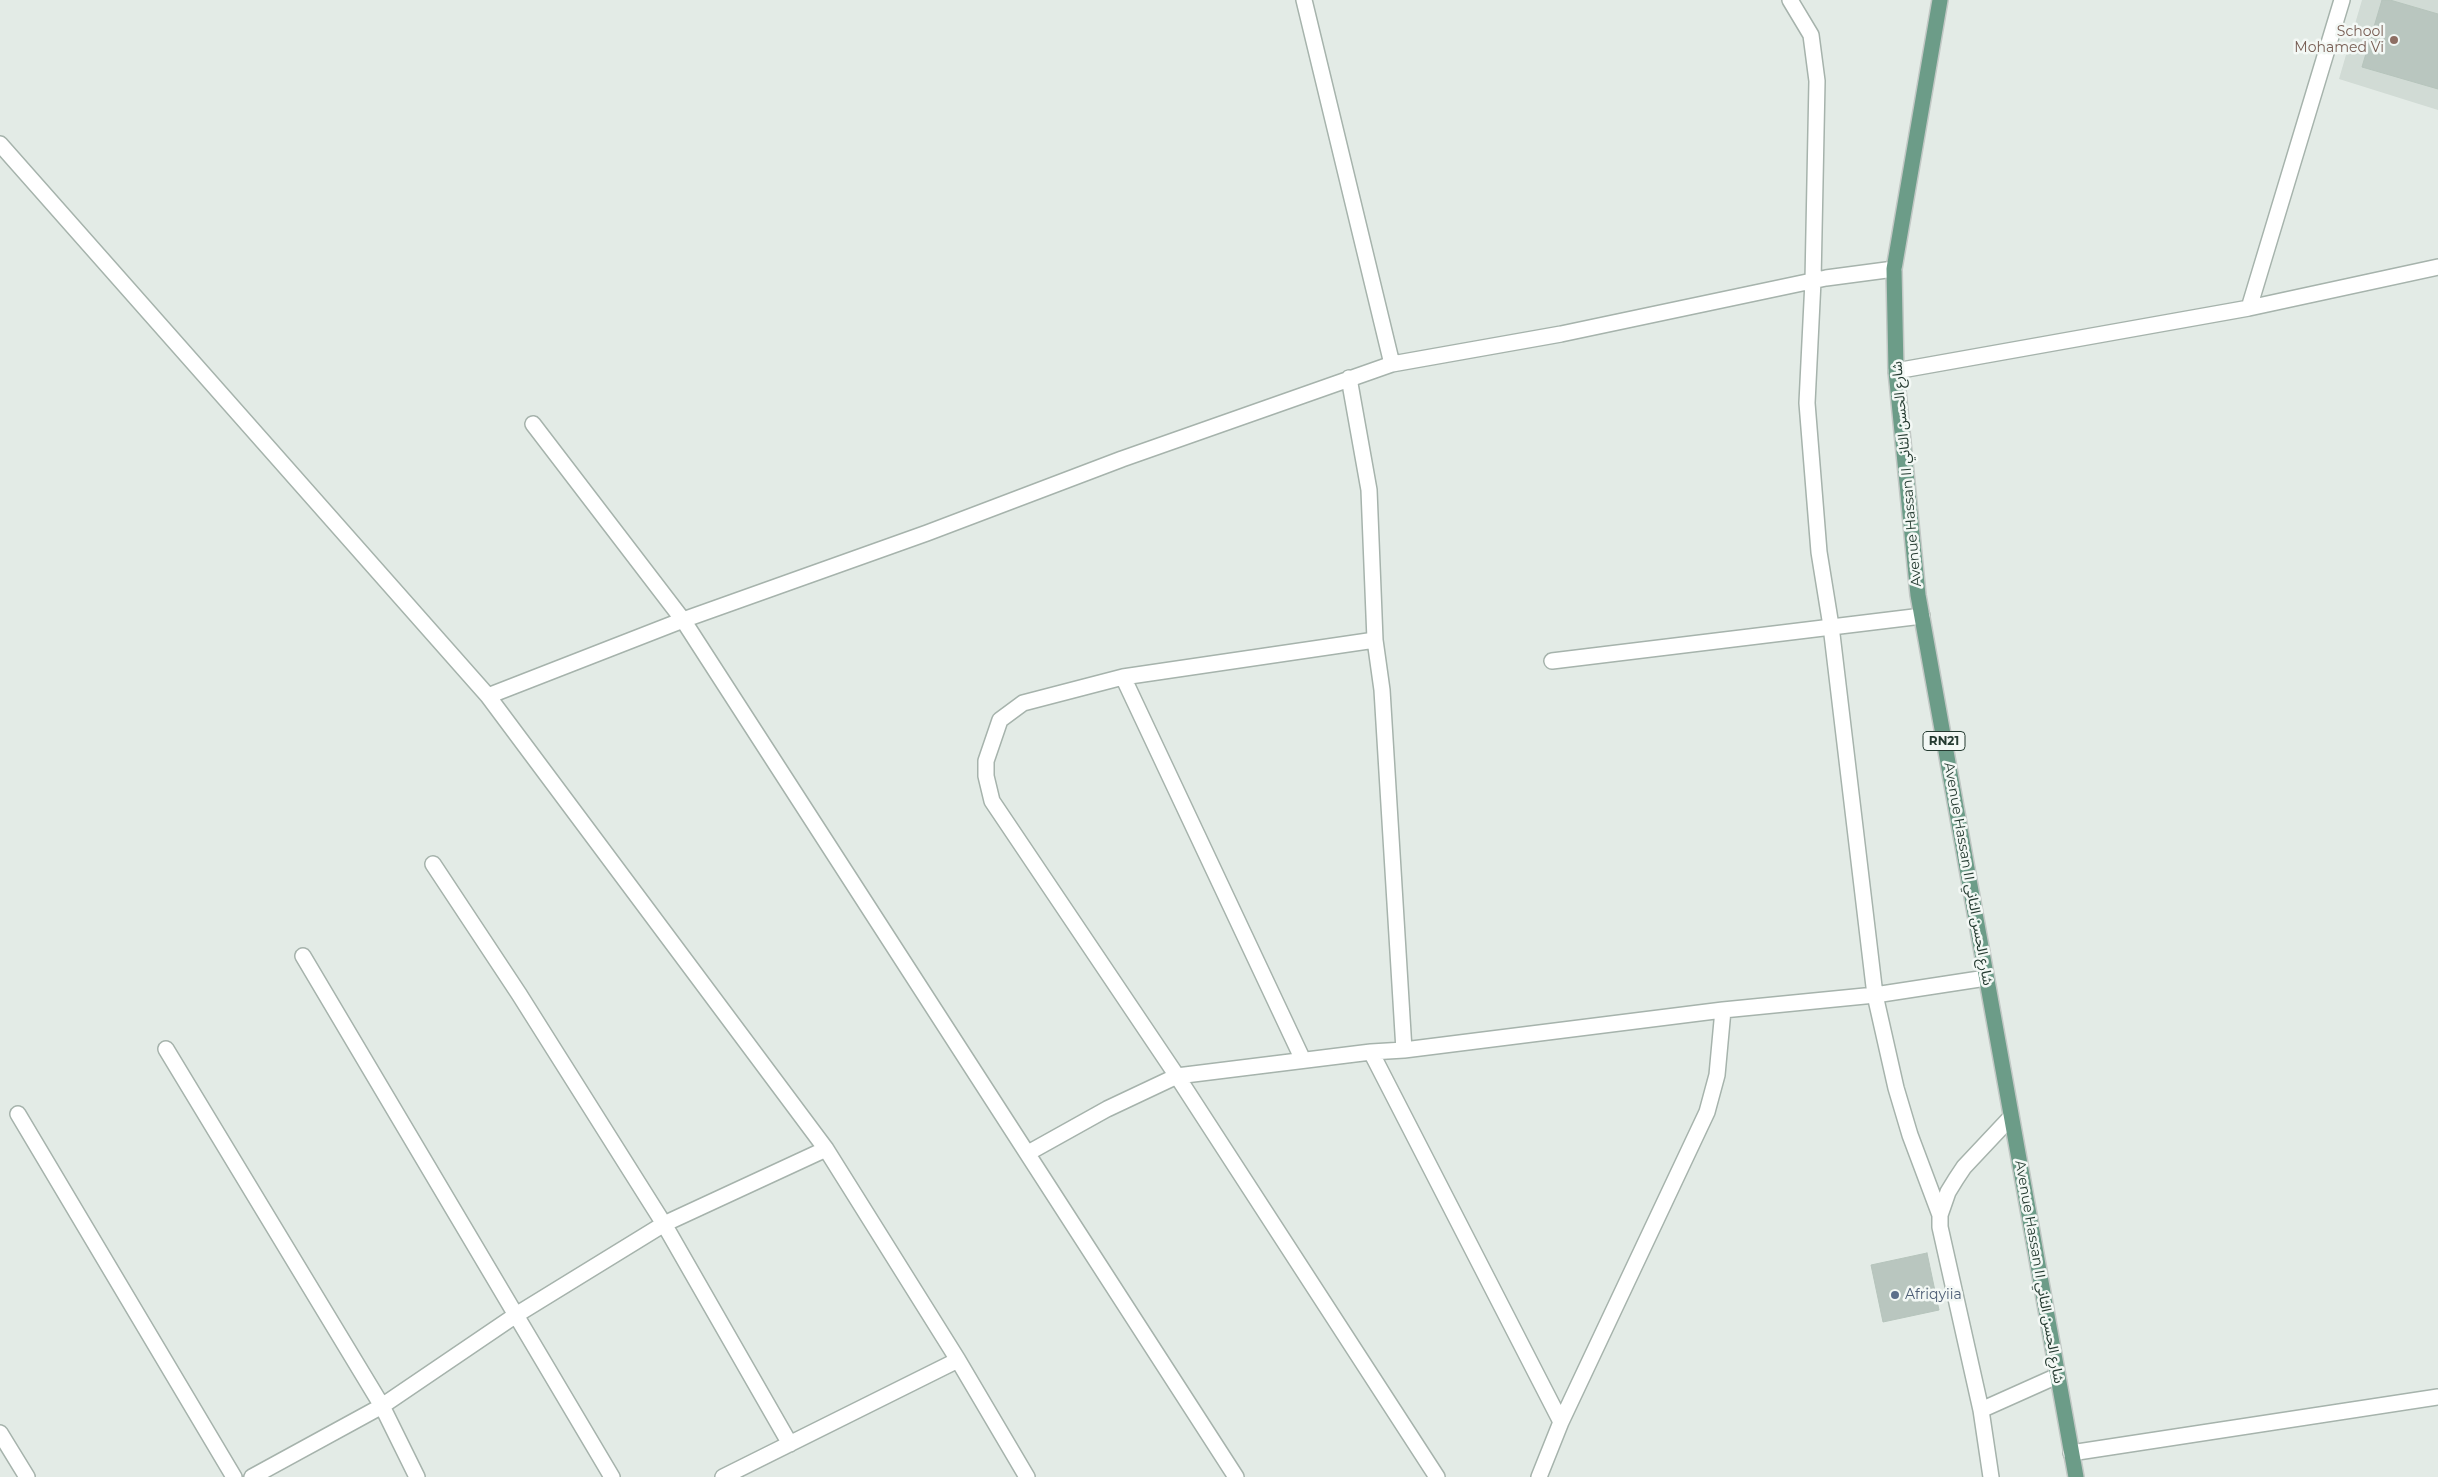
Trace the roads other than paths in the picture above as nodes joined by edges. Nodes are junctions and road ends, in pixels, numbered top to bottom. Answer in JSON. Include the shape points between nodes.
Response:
{"nodes":[{"id":1,"x":1304,"y":0,"type":"edge"},
{"id":2,"x":1790,"y":0,"type":"edge"},
{"id":3,"x":1940,"y":0,"type":"edge"},
{"id":4,"x":2342,"y":0,"type":"edge"},
{"id":5,"x":0,"y":144,"type":"edge"},
{"id":6,"x":2438,"y":267,"type":"edge"},
{"id":7,"x":1894,"y":269,"type":"junction"},
{"id":8,"x":1814,"y":281,"type":"junction"},
{"id":9,"x":2249,"y":308,"type":"junction"},
{"id":10,"x":1392,"y":364,"type":"junction"},
{"id":11,"x":1896,"y":371,"type":"junction"},
{"id":12,"x":1348,"y":378,"type":"junction"},
{"id":13,"x":533,"y":424,"type":"dead end"},
{"id":14,"x":1922,"y":616,"type":"junction"},
{"id":15,"x":683,"y":620,"type":"junction"},
{"id":16,"x":1831,"y":626,"type":"junction"},
{"id":17,"x":1375,"y":640,"type":"junction"},
{"id":18,"x":1552,"y":661,"type":"dead end"},
{"id":19,"x":1124,"y":677,"type":"junction"},
{"id":20,"x":488,"y":696,"type":"junction"},
{"id":21,"x":433,"y":864,"type":"dead end"},
{"id":22,"x":302,"y":956,"type":"dead end"},
{"id":23,"x":1986,"y":978,"type":"junction"},
{"id":24,"x":1875,"y":996,"type":"junction"},
{"id":25,"x":1723,"y":1010,"type":"junction"},
{"id":26,"x":166,"y":1049,"type":"dead end"},
{"id":27,"x":1404,"y":1050,"type":"junction"},
{"id":28,"x":1371,"y":1052,"type":"junction"},
{"id":29,"x":1304,"y":1060,"type":"junction"},
{"id":30,"x":1178,"y":1076,"type":"junction"},
{"id":31,"x":18,"y":1114,"type":"dead end"},
{"id":32,"x":2011,"y":1117,"type":"junction"},
{"id":33,"x":826,"y":1149,"type":"junction"},
{"id":34,"x":1028,"y":1153,"type":"junction"},
{"id":35,"x":1940,"y":1215,"type":"junction"},
{"id":36,"x":664,"y":1224,"type":"junction"},
{"id":37,"x":516,"y":1315,"type":"junction"},
{"id":38,"x":958,"y":1360,"type":"junction"},
{"id":39,"x":2057,"y":1376,"type":"junction"},
{"id":40,"x":2438,"y":1397,"type":"edge"},
{"id":41,"x":382,"y":1406,"type":"junction"},
{"id":42,"x":1981,"y":1410,"type":"junction"},
{"id":43,"x":1561,"y":1422,"type":"junction"},
{"id":44,"x":0,"y":1433,"type":"edge"},
{"id":45,"x":790,"y":1444,"type":"junction"},
{"id":46,"x":2071,"y":1453,"type":"junction"},
{"id":47,"x":27,"y":1477,"type":"edge"},
{"id":48,"x":234,"y":1477,"type":"edge"},
{"id":49,"x":252,"y":1477,"type":"edge"},
{"id":50,"x":417,"y":1477,"type":"edge"},
{"id":51,"x":612,"y":1477,"type":"edge"},
{"id":52,"x":723,"y":1477,"type":"edge"},
{"id":53,"x":1027,"y":1477,"type":"edge"},
{"id":54,"x":1236,"y":1477,"type":"edge"},
{"id":55,"x":1437,"y":1477,"type":"edge"},
{"id":56,"x":1539,"y":1477,"type":"edge"},
{"id":57,"x":1991,"y":1477,"type":"edge"},
{"id":58,"x":2076,"y":1477,"type":"edge"}],
"edges":[{"from":1,"to":10,"type":"street"},
{"from":2,"to":8,"type":"street","via":[[1811,35],[1817,82]]},
{"from":3,"to":7,"type":"main road","name":"Avenue Hassan II شارع الحسن الثاني","number":"RN21"},
{"from":4,"to":9,"type":"street"},
{"from":5,"to":20,"type":"street"},
{"from":6,"to":9,"type":"street"},
{"from":7,"to":8,"type":"street"},
{"from":7,"to":11,"type":"main road","name":"Avenue Hassan II شارع الحسن الثاني","number":"RN21"},
{"from":8,"to":10,"type":"street","via":[[1560,334]]},
{"from":8,"to":16,"type":"street","via":[[1807,403],[1819,552]]},
{"from":9,"to":11,"type":"street"},
{"from":10,"to":12,"type":"street"},
{"from":11,"to":14,"type":"main road","name":"Avenue Hassan II شارع الحسن الثاني","number":"RN21"},
{"from":12,"to":15,"type":"street"},
{"from":12,"to":17,"type":"street","via":[[1369,490]]},
{"from":13,"to":15,"type":"street"},
{"from":14,"to":16,"type":"street"},
{"from":14,"to":23,"type":"main road","name":"Avenue Hassan II شارع الحسن الثاني","number":"RN21"},
{"from":15,"to":20,"type":"street"},
{"from":15,"to":34,"type":"street"},
{"from":16,"to":18,"type":"street"},
{"from":16,"to":24,"type":"street"},
{"from":17,"to":19,"type":"street"},
{"from":17,"to":27,"type":"street","via":[[1382,690]]},
{"from":19,"to":29,"type":"street"},
{"from":19,"to":30,"type":"street","via":[[1023,703],[1000,720],[986,761],[986,776],[992,801]]},
{"from":20,"to":33,"type":"street"},
{"from":21,"to":36,"type":"street"},
{"from":22,"to":37,"type":"street"},
{"from":23,"to":24,"type":"street"},
{"from":23,"to":32,"type":"main road","name":"Avenue Hassan II شارع الحسن الثاني","number":"RN21"},
{"from":24,"to":25,"type":"street"},
{"from":24,"to":35,"type":"street","via":[[1902,1107]]},
{"from":25,"to":27,"type":"street"},
{"from":25,"to":43,"type":"street","via":[[1717,1074],[1707,1112]]},
{"from":26,"to":41,"type":"street"},
{"from":27,"to":28,"type":"street"},
{"from":28,"to":29,"type":"street"},
{"from":28,"to":43,"type":"street"},
{"from":29,"to":30,"type":"street"},
{"from":30,"to":34,"type":"street","via":[[1107,1109]]},
{"from":30,"to":55,"type":"street"},
{"from":31,"to":48,"type":"street"},
{"from":32,"to":35,"type":"street","via":[[1964,1167],[1948,1192]]},
{"from":32,"to":39,"type":"main road","name":"Avenue Hassan II شارع الحسن الثاني","number":"RN21"},
{"from":33,"to":36,"type":"street"},
{"from":33,"to":38,"type":"street"},
{"from":34,"to":54,"type":"street"},
{"from":35,"to":42,"type":"street"},
{"from":36,"to":37,"type":"street"},
{"from":36,"to":45,"type":"street"},
{"from":37,"to":41,"type":"street"},
{"from":37,"to":51,"type":"street"},
{"from":38,"to":45,"type":"street"},
{"from":38,"to":53,"type":"street"},
{"from":39,"to":42,"type":"street"},
{"from":39,"to":46,"type":"main road","name":"Avenue Hassan II شارع الحسن الثاني","number":"RN21"},
{"from":40,"to":46,"type":"street"},
{"from":41,"to":49,"type":"street"},
{"from":41,"to":50,"type":"street"},
{"from":42,"to":57,"type":"street"},
{"from":43,"to":56,"type":"street"},
{"from":44,"to":47,"type":"street"},
{"from":45,"to":52,"type":"street"},
{"from":46,"to":58,"type":"main road","name":"Avenue Hassan II شارع الحسن الثاني","number":"RN21"}]}
